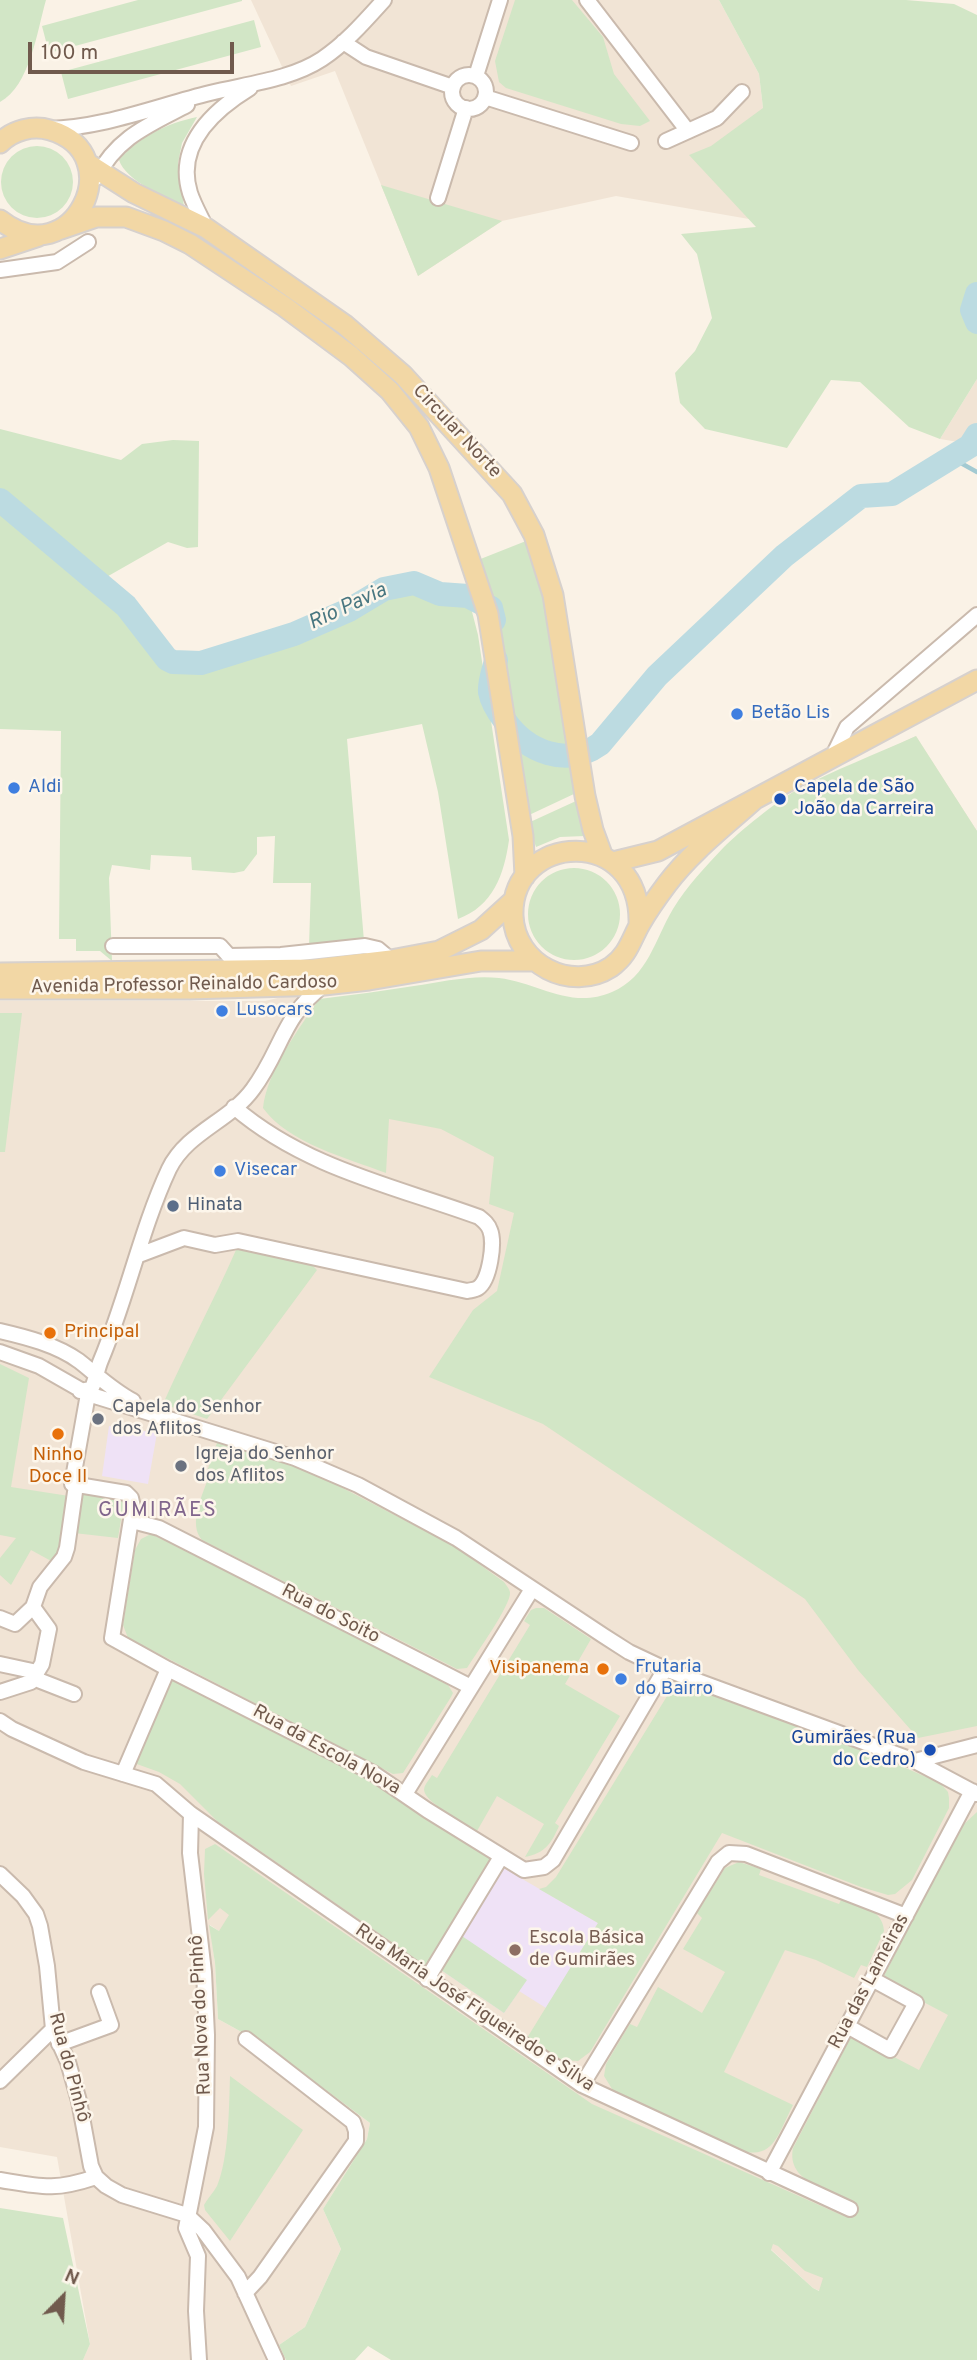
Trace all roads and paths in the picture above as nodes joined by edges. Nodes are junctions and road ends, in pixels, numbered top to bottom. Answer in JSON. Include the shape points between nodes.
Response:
{"nodes":[{"id":1,"x":384,"y":0,"type":"edge"},
{"id":2,"x":500,"y":0,"type":"edge"},
{"id":3,"x":587,"y":0,"type":"edge"},
{"id":4,"x":344,"y":42,"type":"junction"},
{"id":5,"x":475,"y":76,"type":"junction"},
{"id":6,"x":259,"y":82,"type":"junction"},
{"id":7,"x":453,"y":87,"type":"junction"},
{"id":8,"x":743,"y":92,"type":"dead end"},
{"id":9,"x":210,"y":93,"type":"junction"},
{"id":10,"x":485,"y":97,"type":"junction"},
{"id":11,"x":466,"y":108,"type":"junction"},
{"id":12,"x":46,"y":129,"type":"junction"},
{"id":13,"x":687,"y":130,"type":"junction"},
{"id":14,"x":5,"y":138,"type":"edge"},
{"id":15,"x":666,"y":141,"type":"dead end"},
{"id":16,"x":631,"y":143,"type":"dead end"},
{"id":17,"x":93,"y":167,"type":"junction"},
{"id":18,"x":438,"y":198,"type":"dead end"},
{"id":19,"x":0,"y":220,"type":"edge"},
{"id":20,"x":206,"y":228,"type":"junction"},
{"id":21,"x":53,"y":232,"type":"junction"},
{"id":22,"x":88,"y":243,"type":"dead end"},
{"id":23,"x":0,"y":249,"type":"edge"},
{"id":24,"x":0,"y":270,"type":"edge"},
{"id":25,"x":977,"y":615,"type":"edge"},
{"id":26,"x":977,"y":680,"type":"edge"},
{"id":27,"x":831,"y":760,"type":"junction"},
{"id":28,"x":755,"y":799,"type":"junction"},
{"id":29,"x":608,"y":859,"type":"junction"},
{"id":30,"x":525,"y":876,"type":"junction"},
{"id":31,"x":514,"y":900,"type":"junction"},
{"id":32,"x":639,"y":926,"type":"junction"},
{"id":33,"x":113,"y":946,"type":"dead end"},
{"id":34,"x":170,"y":946,"type":"junction"},
{"id":35,"x":391,"y":960,"type":"junction"},
{"id":36,"x":535,"y":961,"type":"junction"},
{"id":37,"x":169,"y":972,"type":"junction"},
{"id":38,"x":0,"y":973,"type":"edge"},
{"id":39,"x":324,"y":985,"type":"junction"},
{"id":40,"x":0,"y":989,"type":"edge"},
{"id":41,"x":234,"y":1107,"type":"junction"},
{"id":42,"x":139,"y":1255,"type":"junction"},
{"id":43,"x":0,"y":1331,"type":"edge"},
{"id":44,"x":0,"y":1352,"type":"edge"},
{"id":45,"x":95,"y":1376,"type":"junction"},
{"id":46,"x":84,"y":1393,"type":"junction"},
{"id":47,"x":182,"y":1423,"type":"junction"},
{"id":48,"x":76,"y":1485,"type":"junction"},
{"id":49,"x":132,"y":1521,"type":"junction"},
{"id":50,"x":532,"y":1589,"type":"junction"},
{"id":51,"x":33,"y":1607,"type":"junction"},
{"id":52,"x":0,"y":1618,"type":"edge"},
{"id":53,"x":0,"y":1664,"type":"edge"},
{"id":54,"x":168,"y":1669,"type":"junction"},
{"id":55,"x":665,"y":1669,"type":"junction"},
{"id":56,"x":35,"y":1675,"type":"junction"},
{"id":57,"x":471,"y":1687,"type":"junction"},
{"id":58,"x":0,"y":1692,"type":"edge"},
{"id":59,"x":75,"y":1694,"type":"dead end"},
{"id":60,"x":0,"y":1721,"type":"edge"},
{"id":61,"x":977,"y":1745,"type":"edge"},
{"id":62,"x":915,"y":1761,"type":"junction"},
{"id":63,"x":123,"y":1774,"type":"junction"},
{"id":64,"x":974,"y":1792,"type":"edge"},
{"id":65,"x":405,"y":1794,"type":"junction"},
{"id":66,"x":191,"y":1814,"type":"junction"},
{"id":67,"x":501,"y":1857,"type":"junction"},
{"id":68,"x":0,"y":1874,"type":"edge"},
{"id":69,"x":906,"y":1916,"type":"junction"},
{"id":70,"x":427,"y":1979,"type":"junction"},
{"id":71,"x":872,"y":1979,"type":"junction"},
{"id":72,"x":99,"y":1992,"type":"dead end"},
{"id":73,"x":847,"y":2026,"type":"junction"},
{"id":74,"x":53,"y":2029,"type":"junction"},
{"id":75,"x":246,"y":2039,"type":"dead end"},
{"id":76,"x":59,"y":2043,"type":"junction"},
{"id":77,"x":0,"y":2081,"type":"edge"},
{"id":78,"x":582,"y":2085,"type":"junction"},
{"id":79,"x":769,"y":2173,"type":"junction"},
{"id":80,"x":96,"y":2177,"type":"junction"},
{"id":81,"x":0,"y":2180,"type":"edge"},
{"id":82,"x":850,"y":2209,"type":"dead end"},
{"id":83,"x":187,"y":2215,"type":"junction"},
{"id":84,"x":245,"y":2293,"type":"junction"},
{"id":85,"x":199,"y":2360,"type":"edge"},
{"id":86,"x":276,"y":2360,"type":"edge"}],
"edges":[{"from":1,"to":4,"type":"street"},
{"from":2,"to":5,"type":"street"},
{"from":3,"to":13,"type":"street"},
{"from":4,"to":6,"type":"street","via":[[321,60]]},
{"from":4,"to":7,"type":"street","via":[[366,57]]},
{"from":5,"to":7,"type":"street","via":[[460,78]]},
{"from":5,"to":10,"type":"street","via":[[485,87]]},
{"from":6,"to":9,"type":"street"},
{"from":6,"to":20,"type":"street","via":[[215,113],[189,151],[189,191]]},
{"from":7,"to":11,"type":"street","via":[[456,103]]},
{"from":8,"to":13,"type":"street","via":[[717,118]]},
{"from":9,"to":12,"type":"street","via":[[89,124]]},
{"from":9,"to":17,"type":"street","via":[[144,127]]},
{"from":10,"to":11,"type":"street","via":[[480,105]]},
{"from":10,"to":16,"type":"street"},
{"from":11,"to":18,"type":"street"},
{"from":12,"to":14,"type":"main road","via":[[32,128]]},
{"from":12,"to":17,"type":"main road","name":"Circular Norte","via":[[69,139]]},
{"from":13,"to":15,"type":"street"},
{"from":17,"to":20,"type":"main road","name":"Circular Norte"},
{"from":17,"to":21,"type":"main road","via":[[85,205],[74,220]]},
{"from":19,"to":21,"type":"main road","via":[[31,235]]},
{"from":20,"to":29,"type":"main road","name":"Circular Norte","via":[[345,325],[403,375],[512,494],[534,535],[553,595],[582,779],[593,831]]},
{"from":21,"to":23,"type":"main road","name":"Circular Norte"},
{"from":21,"to":30,"type":"main road","name":"Circular Norte","via":[[111,216],[164,231],[217,261],[351,356],[390,391],[419,427],[439,468],[488,614],[526,857]]},
{"from":22,"to":24,"type":"street","via":[[57,262]]},
{"from":25,"to":27,"type":"street","via":[[848,727]]},
{"from":26,"to":27,"type":"main road"},
{"from":27,"to":28,"type":"main road"},
{"from":28,"to":29,"type":"main road","via":[[658,851]]},
{"from":28,"to":32,"type":"main road","via":[[689,859]]},
{"from":29,"to":30,"type":"main road","via":[[575,851],[561,853]]},
{"from":29,"to":32,"type":"main road","via":[[635,890]]},
{"from":30,"to":31,"type":"main road"},
{"from":31,"to":35,"type":"main road","name":"Avenida Professor Reinaldo Cardoso","via":[[481,930],[439,951]]},
{"from":31,"to":36,"type":"main road","via":[[516,933]]},
{"from":32,"to":36,"type":"main road","via":[[624,956],[595,974],[562,975]]},
{"from":33,"to":34,"type":"street"},
{"from":34,"to":35,"type":"street","via":[[220,946],[229,956],[365,946],[378,949]]},
{"from":34,"to":37,"type":"street"},
{"from":35,"to":37,"type":"main road","name":"Avenida Professor Reinaldo Cardoso","via":[[315,969]]},
{"from":36,"to":39,"type":"main road","name":"Avenida Professor Reinaldo Cardoso","via":[[481,961]]},
{"from":37,"to":38,"type":"main road","name":"Avenida Professor Reinaldo Cardoso"},
{"from":39,"to":40,"type":"main road","name":"Avenida Professor Reinaldo Cardoso"},
{"from":39,"to":41,"type":"street","via":[[295,1012],[253,1090]]},
{"from":41,"to":42,"type":"street","via":[[201,1131],[169,1169]]},
{"from":41,"to":42,"type":"street","via":[[315,1160],[480,1217],[492,1233],[485,1278],[478,1288],[467,1291],[238,1241],[215,1245],[184,1238]]},
{"from":42,"to":45,"type":"street"},
{"from":43,"to":45,"type":"street","via":[[67,1354]]},
{"from":44,"to":46,"type":"street","via":[[39,1366]]},
{"from":45,"to":46,"type":"street","via":[[91,1390]]},
{"from":45,"to":47,"type":"street","via":[[114,1391]]},
{"from":46,"to":47,"type":"street"},
{"from":46,"to":48,"type":"street","via":[[72,1484]]},
{"from":47,"to":50,"type":"street","via":[[295,1458],[348,1480],[456,1538]]},
{"from":48,"to":49,"type":"street","via":[[126,1493],[131,1498]]},
{"from":48,"to":51,"type":"street","via":[[64,1558],[40,1587]]},
{"from":49,"to":54,"type":"street","name":"Rua da Escola Nova","via":[[112,1638]]},
{"from":49,"to":57,"type":"street","name":"Rua do Soito","via":[[159,1528]]},
{"from":50,"to":55,"type":"street","via":[[629,1652]]},
{"from":50,"to":57,"type":"street"},
{"from":51,"to":52,"type":"street","via":[[15,1624]]},
{"from":51,"to":56,"type":"street","via":[[49,1629]]},
{"from":53,"to":56,"type":"street"},
{"from":54,"to":63,"type":"street"},
{"from":54,"to":65,"type":"street","name":"Rua da Escola Nova","via":[[344,1757]]},
{"from":55,"to":62,"type":"street"},
{"from":55,"to":67,"type":"street","name":"Rua da Escola Nova","via":[[553,1860],[544,1867],[524,1870]]},
{"from":56,"to":58,"type":"street","via":[[31,1682]]},
{"from":56,"to":59,"type":"street"},
{"from":57,"to":65,"type":"street"},
{"from":60,"to":63,"type":"street","name":"Rua Maria José Figueiredo e Silva","via":[[65,1754]]},
{"from":61,"to":62,"type":"street"},
{"from":62,"to":64,"type":"street"},
{"from":63,"to":66,"type":"street","name":"Rua Maria José Figueiredo e Silva","via":[[156,1784]]},
{"from":64,"to":69,"type":"street","name":"Rua das Lameiras"},
{"from":65,"to":67,"type":"street","name":"Rua da Escola Nova"},
{"from":66,"to":70,"type":"street","name":"Rua Maria José Figueiredo e Silva"},
{"from":66,"to":83,"type":"street","name":"Rua Nova do Pinhô","via":[[190,1853],[204,1972],[207,2098],[202,2156]]},
{"from":67,"to":70,"type":"street"},
{"from":68,"to":74,"type":"street","name":"Rua do Pinhô","via":[[36,1914]]},
{"from":69,"to":71,"type":"street","name":"Rua das Lameiras"},
{"from":69,"to":78,"type":"street","via":[[746,1854],[729,1853],[718,1862]]},
{"from":70,"to":78,"type":"street","name":"Rua Maria José Figueiredo e Silva"},
{"from":71,"to":73,"type":"street","name":"Rua das Lameiras"},
{"from":71,"to":73,"type":"street","via":[[916,2003],[890,2050]]},
{"from":72,"to":76,"type":"street","via":[[111,2025]]},
{"from":73,"to":79,"type":"street","name":"Rua das Lameiras"},
{"from":74,"to":76,"type":"street","name":"Rua do Pinhô"},
{"from":74,"to":77,"type":"street"},
{"from":75,"to":84,"type":"street","via":[[353,2122],[356,2141]]},
{"from":76,"to":80,"type":"street","name":"Rua do Pinhô","via":[[79,2101]]},
{"from":78,"to":79,"type":"street","name":"Rua Maria José Figueiredo e Silva"},
{"from":79,"to":82,"type":"street","name":"Rua Maria José Figueiredo e Silva"},
{"from":80,"to":81,"type":"street","via":[[50,2188]]},
{"from":80,"to":83,"type":"street","via":[[122,2195]]},
{"from":83,"to":84,"type":"street","via":[[223,2255]]},
{"from":83,"to":85,"type":"street","name":"Rua Nova do Pinhô","via":[[186,2228],[198,2256]]},
{"from":84,"to":86,"type":"street"}]}
